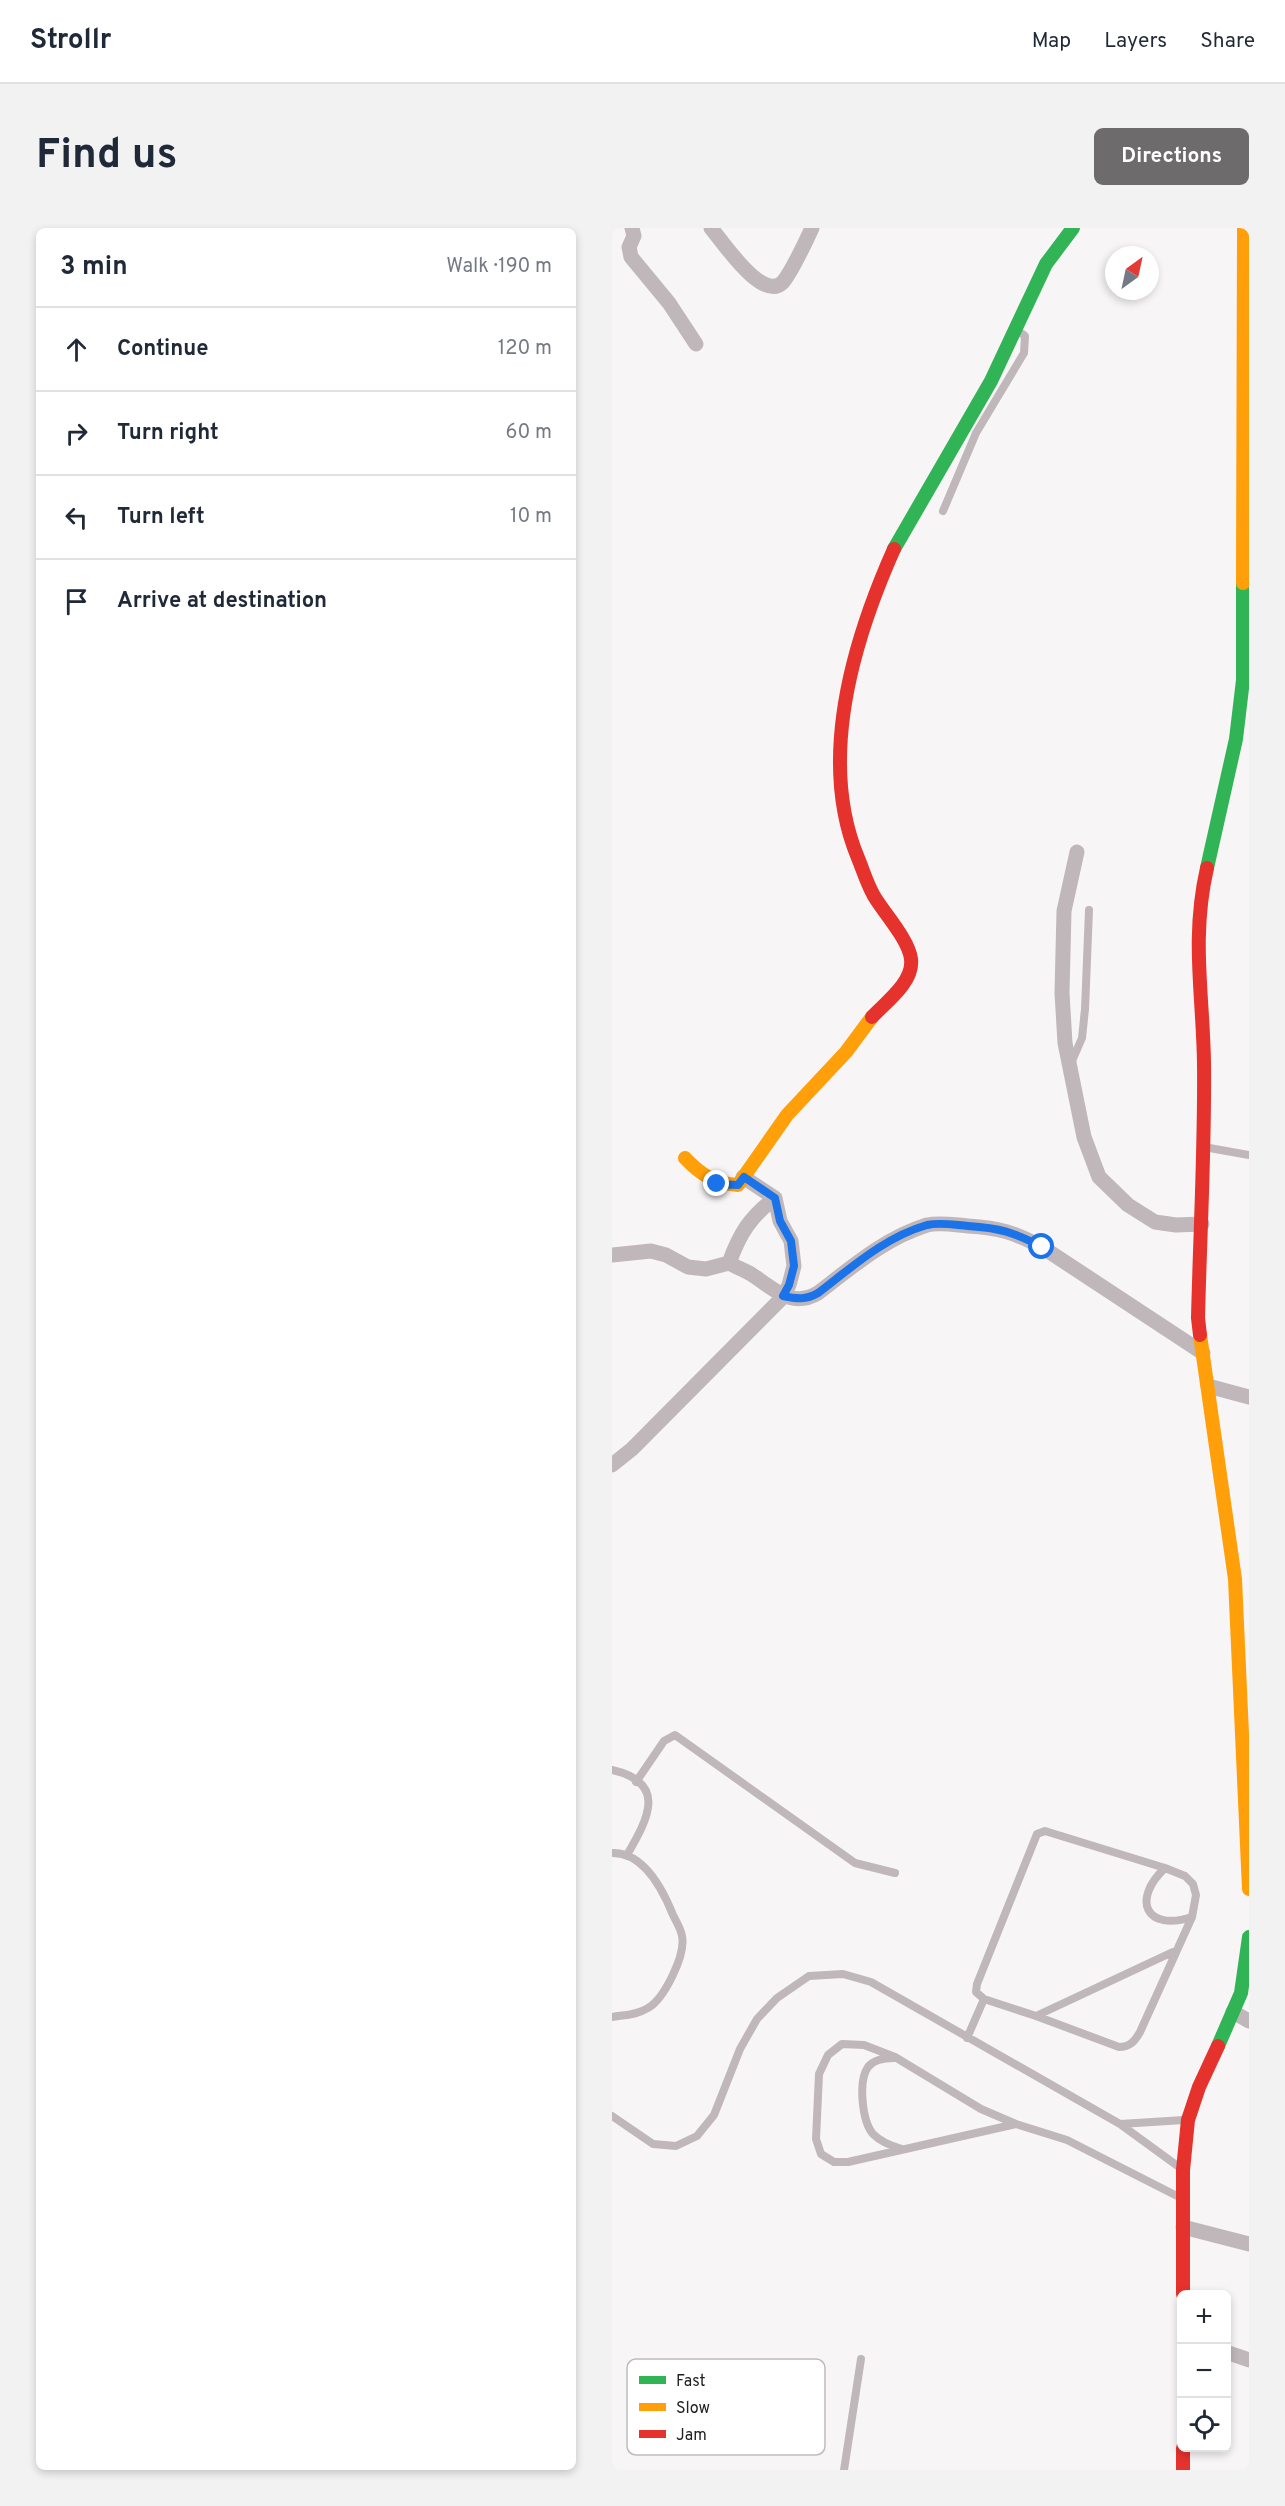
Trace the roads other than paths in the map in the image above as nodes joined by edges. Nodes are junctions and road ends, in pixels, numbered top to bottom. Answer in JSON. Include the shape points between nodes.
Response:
{"nodes":[{"id":1,"x":632,"y":228,"type":"edge"},
{"id":2,"x":711,"y":228,"type":"edge"},
{"id":3,"x":812,"y":228,"type":"edge"},
{"id":4,"x":1073,"y":228,"type":"edge"},
{"id":5,"x":1244,"y":228,"type":"edge"},
{"id":6,"x":1016,"y":329,"type":"junction"},
{"id":7,"x":696,"y":344,"type":"dead end"},
{"id":8,"x":1245,"y":351,"type":"edge"},
{"id":9,"x":943,"y":511,"type":"dead end"},
{"id":10,"x":1246,"y":520,"type":"edge"},
{"id":11,"x":1077,"y":852,"type":"dead end"},
{"id":12,"x":1089,"y":910,"type":"dead end"},
{"id":13,"x":1070,"y":1065,"type":"junction"},
{"id":14,"x":1202,"y":1146,"type":"junction"},
{"id":15,"x":1249,"y":1155,"type":"edge"},
{"id":16,"x":685,"y":1158,"type":"dead end"},
{"id":17,"x":744,"y":1177,"type":"junction"},
{"id":18,"x":775,"y":1198,"type":"junction"},
{"id":19,"x":1202,"y":1224,"type":"junction"},
{"id":20,"x":612,"y":1255,"type":"edge"},
{"id":21,"x":729,"y":1263,"type":"junction"},
{"id":22,"x":783,"y":1296,"type":"junction"},
{"id":23,"x":1203,"y":1353,"type":"junction"},
{"id":24,"x":1208,"y":1386,"type":"junction"},
{"id":25,"x":1249,"y":1397,"type":"edge"},
{"id":26,"x":612,"y":1465,"type":"edge"},
{"id":27,"x":1242,"y":1579,"type":"edge"},
{"id":28,"x":612,"y":1770,"type":"edge"},
{"id":29,"x":636,"y":1782,"type":"junction"},
{"id":30,"x":612,"y":1853,"type":"edge"},
{"id":31,"x":627,"y":1855,"type":"junction"},
{"id":32,"x":1166,"y":1868,"type":"junction"},
{"id":33,"x":895,"y":1873,"type":"dead end"},
{"id":34,"x":1249,"y":1888,"type":"edge"},
{"id":35,"x":1192,"y":1917,"type":"junction"},
{"id":36,"x":1249,"y":1937,"type":"edge"},
{"id":37,"x":1177,"y":1950,"type":"junction"},
{"id":38,"x":1245,"y":1993,"type":"edge"},
{"id":39,"x":984,"y":1999,"type":"junction"},
{"id":40,"x":1233,"y":2012,"type":"junction"},
{"id":41,"x":1036,"y":2016,"type":"junction"},
{"id":42,"x":612,"y":2017,"type":"edge"},
{"id":43,"x":1249,"y":2021,"type":"edge"},
{"id":44,"x":967,"y":2038,"type":"junction"},
{"id":45,"x":895,"y":2057,"type":"junction"},
{"id":46,"x":612,"y":2116,"type":"edge"},
{"id":47,"x":1188,"y":2120,"type":"junction"},
{"id":48,"x":1016,"y":2124,"type":"junction"},
{"id":49,"x":1120,"y":2124,"type":"junction"},
{"id":50,"x":904,"y":2150,"type":"junction"},
{"id":51,"x":1182,"y":2170,"type":"junction"},
{"id":52,"x":1183,"y":2199,"type":"junction"},
{"id":53,"x":1183,"y":2227,"type":"junction"},
{"id":54,"x":1249,"y":2244,"type":"edge"},
{"id":55,"x":1183,"y":2290,"type":"edge"},
{"id":56,"x":1231,"y":2353,"type":"edge"},
{"id":57,"x":861,"y":2359,"type":"dead end"},
{"id":58,"x":1249,"y":2360,"type":"edge"},
{"id":59,"x":1183,"y":2452,"type":"edge"},
{"id":60,"x":844,"y":2470,"type":"edge"},
{"id":61,"x":1183,"y":2470,"type":"edge"}],
"edges":[{"from":1,"to":7,"type":"street","via":[[631,258],[669,303]]},
{"from":2,"to":3,"type":"street","via":[[750,275],[771,287],[783,282]]},
{"from":4,"to":6,"type":"street","via":[[1046,264]]},
{"from":5,"to":8,"type":"street"},
{"from":6,"to":9,"type":"lane","via":[[1025,336],[1024,353],[976,433]]},
{"from":6,"to":17,"type":"street","via":[[882,576],[840,721],[843,797],[851,841],[873,894],[907,948],[911,959],[909,975],[846,1052],[787,1114]]},
{"from":8,"to":10,"type":"street"},
{"from":10,"to":14,"type":"street","via":[[1236,739],[1200,898],[1197,939],[1204,1062]]},
{"from":11,"to":13,"type":"street","via":[[1062,934],[1065,1043]]},
{"from":12,"to":13,"type":"lane","via":[[1082,1038]]},
{"from":13,"to":19,"type":"street","via":[[1084,1137],[1099,1177],[1128,1205],[1155,1222]]},
{"from":14,"to":15,"type":"lane"},
{"from":14,"to":19,"type":"street"},
{"from":16,"to":17,"type":"street","via":[[707,1180],[717,1184],[738,1185]]},
{"from":17,"to":18,"type":"street"},
{"from":18,"to":21,"type":"street","via":[[755,1214]]},
{"from":18,"to":22,"type":"street","via":[[780,1221],[791,1241],[794,1266]]},
{"from":19,"to":23,"type":"street","via":[[1198,1318]]},
{"from":20,"to":21,"type":"street","via":[[651,1251],[688,1267],[706,1269]]},
{"from":21,"to":22,"type":"street"},
{"from":22,"to":23,"type":"street","via":[[809,1298],[881,1247],[928,1225],[999,1228],[1042,1247]]},
{"from":22,"to":26,"type":"street"},
{"from":23,"to":24,"type":"street"},
{"from":24,"to":25,"type":"street"},
{"from":24,"to":27,"type":"street"},
{"from":27,"to":34,"type":"street"},
{"from":28,"to":29,"type":"lane","via":[[625,1773]]},
{"from":29,"to":31,"type":"lane","via":[[645,1788],[650,1806],[644,1826]]},
{"from":29,"to":33,"type":"lane","via":[[664,1741],[675,1734],[855,1863]]},
{"from":30,"to":31,"type":"lane"},
{"from":31,"to":42,"type":"lane","via":[[652,1875],[663,1891],[682,1935],[682,1948],[679,1962],[658,2001],[636,2013]]},
{"from":32,"to":35,"type":"lane","via":[[1193,1884],[1196,1895]]},
{"from":32,"to":35,"type":"lane","via":[[1152,1880],[1145,1897],[1149,1911],[1160,1920],[1175,1922]]},
{"from":32,"to":39,"type":"lane","via":[[1045,1832],[1037,1834],[977,1984],[976,1992]]},
{"from":35,"to":37,"type":"lane"},
{"from":36,"to":38,"type":"street"},
{"from":37,"to":41,"type":"lane"},
{"from":37,"to":41,"type":"lane","via":[[1135,2040],[1126,2047]]},
{"from":38,"to":40,"type":"street"},
{"from":39,"to":41,"type":"lane"},
{"from":39,"to":44,"type":"lane"},
{"from":40,"to":43,"type":"street"},
{"from":40,"to":47,"type":"street","via":[[1198,2086]]},
{"from":44,"to":46,"type":"lane","via":[[872,1982],[843,1974],[809,1976],[777,1998],[757,2019],[740,2049],[714,2115],[697,2136],[676,2146],[653,2144]]},
{"from":44,"to":49,"type":"lane"},
{"from":45,"to":48,"type":"lane","via":[[981,2109]]},
{"from":45,"to":50,"type":"lane","via":[[881,2058],[869,2066],[862,2079],[865,2120],[873,2134]]},
{"from":45,"to":50,"type":"lane","via":[[864,2045],[842,2044],[828,2055],[819,2074],[816,2139],[821,2154],[834,2162]]},
{"from":47,"to":49,"type":"lane"},
{"from":47,"to":51,"type":"street"},
{"from":48,"to":50,"type":"lane"},
{"from":48,"to":52,"type":"lane","via":[[1067,2140]]},
{"from":49,"to":51,"type":"lane"},
{"from":51,"to":52,"type":"street"},
{"from":52,"to":53,"type":"street"},
{"from":53,"to":54,"type":"street"},
{"from":53,"to":55,"type":"street"},
{"from":56,"to":58,"type":"street"},
{"from":57,"to":60,"type":"lane"},
{"from":59,"to":61,"type":"street"}]}
